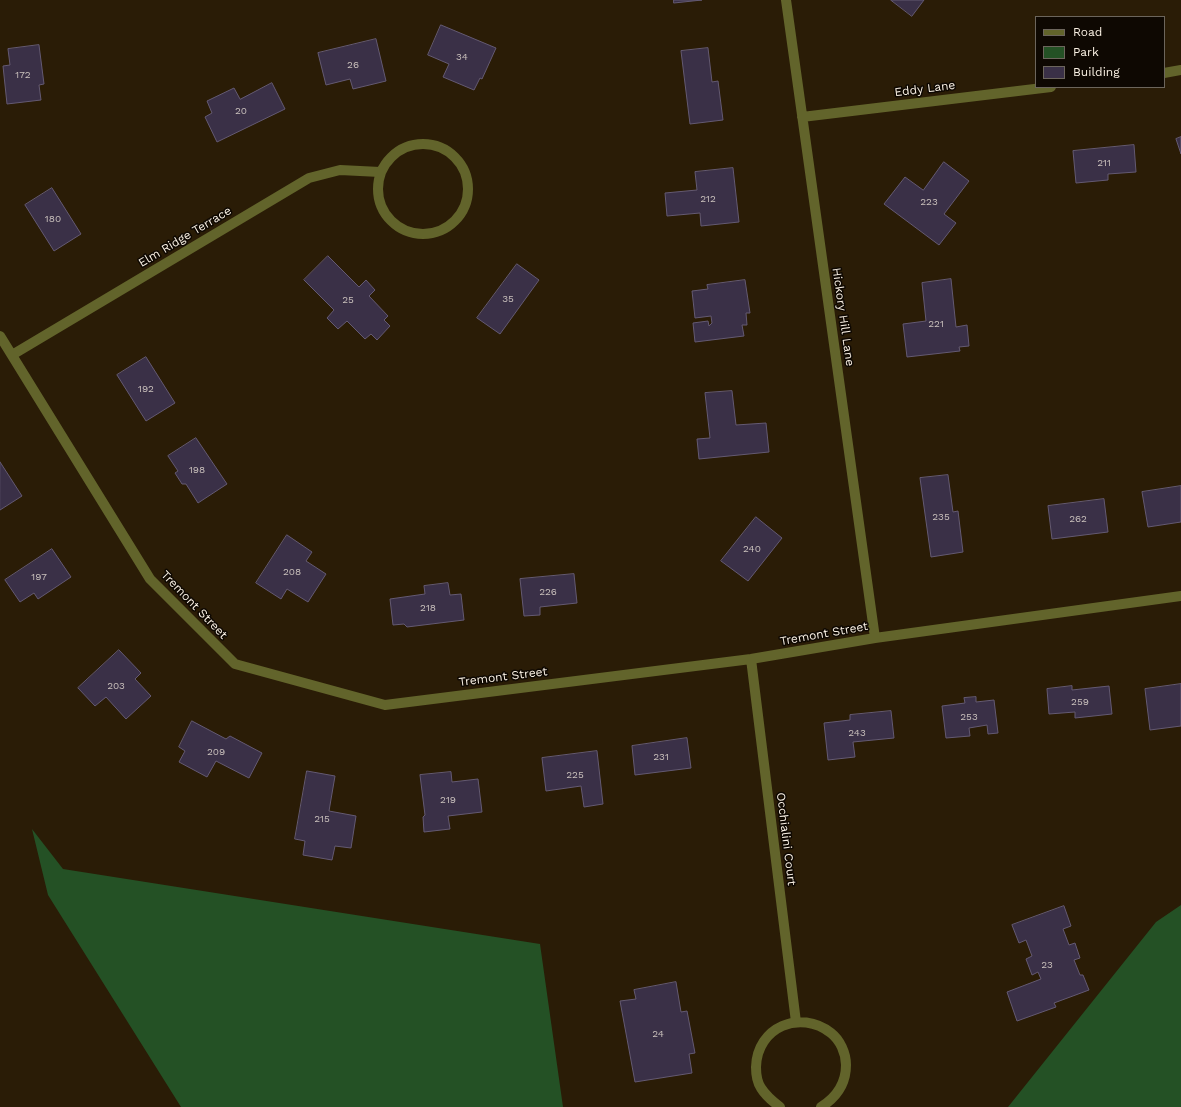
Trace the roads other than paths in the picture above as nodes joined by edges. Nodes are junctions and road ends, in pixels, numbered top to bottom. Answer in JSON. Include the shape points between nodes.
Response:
{"nodes":[{"id":1,"x":786,"y":0,"type":"edge"},
{"id":2,"x":1181,"y":70,"type":"edge"},
{"id":3,"x":1165,"y":73,"type":"edge"},
{"id":4,"x":1043,"y":88,"type":"edge"},
{"id":5,"x":802,"y":117,"type":"junction"},
{"id":6,"x":380,"y":172,"type":"junction"},
{"id":7,"x":0,"y":336,"type":"edge"},
{"id":8,"x":12,"y":355,"type":"junction"},
{"id":9,"x":1181,"y":596,"type":"edge"},
{"id":10,"x":875,"y":638,"type":"junction"},
{"id":11,"x":751,"y":659,"type":"junction"},
{"id":12,"x":796,"y":1022,"type":"junction"},
{"id":13,"x":780,"y":1107,"type":"edge"},
{"id":14,"x":821,"y":1107,"type":"edge"}],
"edges":[{"from":1,"to":5,"type":"street","name":"Hickory Hill Lane"},
{"from":2,"to":3,"type":"street"},
{"from":4,"to":5,"type":"street","name":"Eddy Lane"},
{"from":5,"to":10,"type":"street","name":"Hickory Hill Lane"},
{"from":6,"to":6,"type":"street","via":[[387,160],[410,145],[438,145],[450,152],[467,174],[467,201],[461,215],[451,225],[438,232],[409,232],[385,215],[377,187]]},
{"from":6,"to":8,"type":"street","name":"Elm Ridge Terrace","via":[[340,170],[309,178]]},
{"from":7,"to":8,"type":"street","name":"Tremont Street"},
{"from":8,"to":11,"type":"street","name":"Tremont Street","via":[[150,579],[235,664],[385,705]]},
{"from":9,"to":10,"type":"street","name":"Tremont Street"},
{"from":10,"to":11,"type":"street","name":"Tremont Street"},
{"from":11,"to":12,"type":"street","name":"Occhialini Court"},
{"from":12,"to":13,"type":"street","via":[[782,1025],[770,1034],[761,1045],[756,1059],[760,1087],[768,1098]]},
{"from":12,"to":14,"type":"street","via":[[810,1022],[829,1031],[842,1048],[846,1061],[842,1087],[834,1098]]}]}
